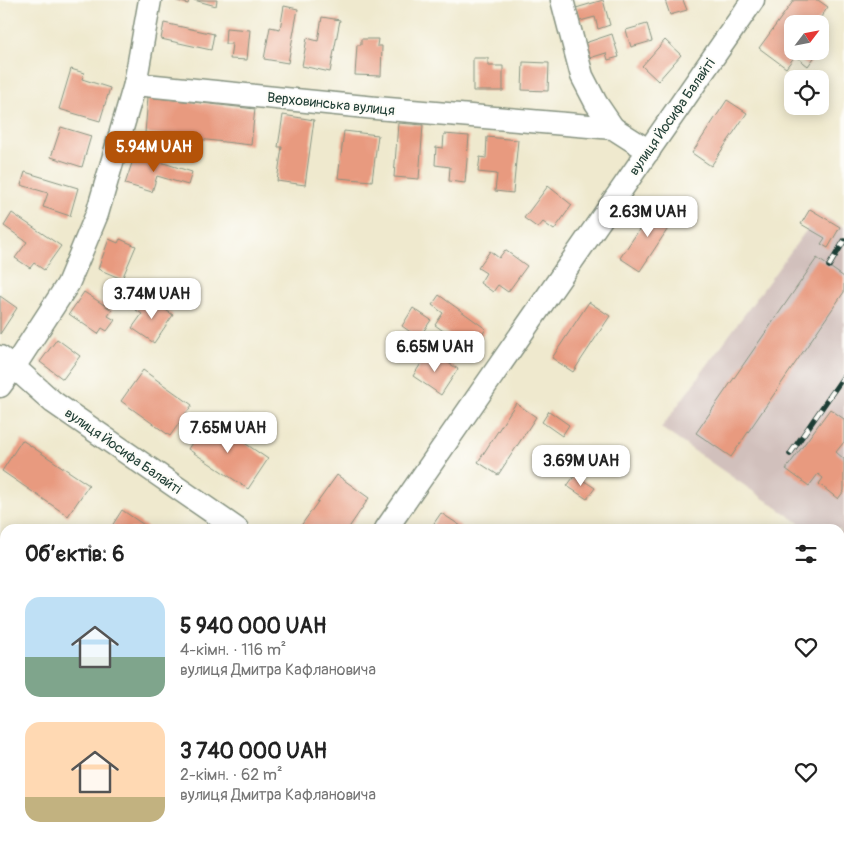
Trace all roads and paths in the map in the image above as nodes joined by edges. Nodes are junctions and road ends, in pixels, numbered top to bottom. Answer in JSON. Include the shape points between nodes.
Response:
{"nodes":[{"id":1,"x":150,"y":0,"type":"edge"},
{"id":2,"x":562,"y":0,"type":"edge"},
{"id":3,"x":753,"y":0,"type":"edge"},
{"id":4,"x":135,"y":84,"type":"junction"},
{"id":5,"x":613,"y":128,"type":"junction"},
{"id":6,"x":649,"y":150,"type":"junction"},
{"id":7,"x":7,"y":362,"type":"edge"},
{"id":8,"x":0,"y":386,"type":"edge"},
{"id":9,"x":230,"y":524,"type":"edge"},
{"id":10,"x":389,"y":524,"type":"edge"}],
"edges":[{"from":1,"to":4,"type":"street"},
{"from":2,"to":5,"type":"street","name":"Верховинська вулиця","via":[[582,76]]},
{"from":3,"to":6,"type":"street","name":"вулиця Йосифа Балайті"},
{"from":4,"to":5,"type":"street","name":"Верховинська вулиця","via":[[366,108]]},
{"from":4,"to":7,"type":"street","via":[[97,214],[68,284]]},
{"from":5,"to":6,"type":"street","name":"Верховинська вулиця"},
{"from":6,"to":10,"type":"street","name":"вулиця Йосифа Балайті"},
{"from":7,"to":8,"type":"street"},
{"from":7,"to":9,"type":"street","name":"вулиця Йосифа Балайті","via":[[53,402]]}]}
